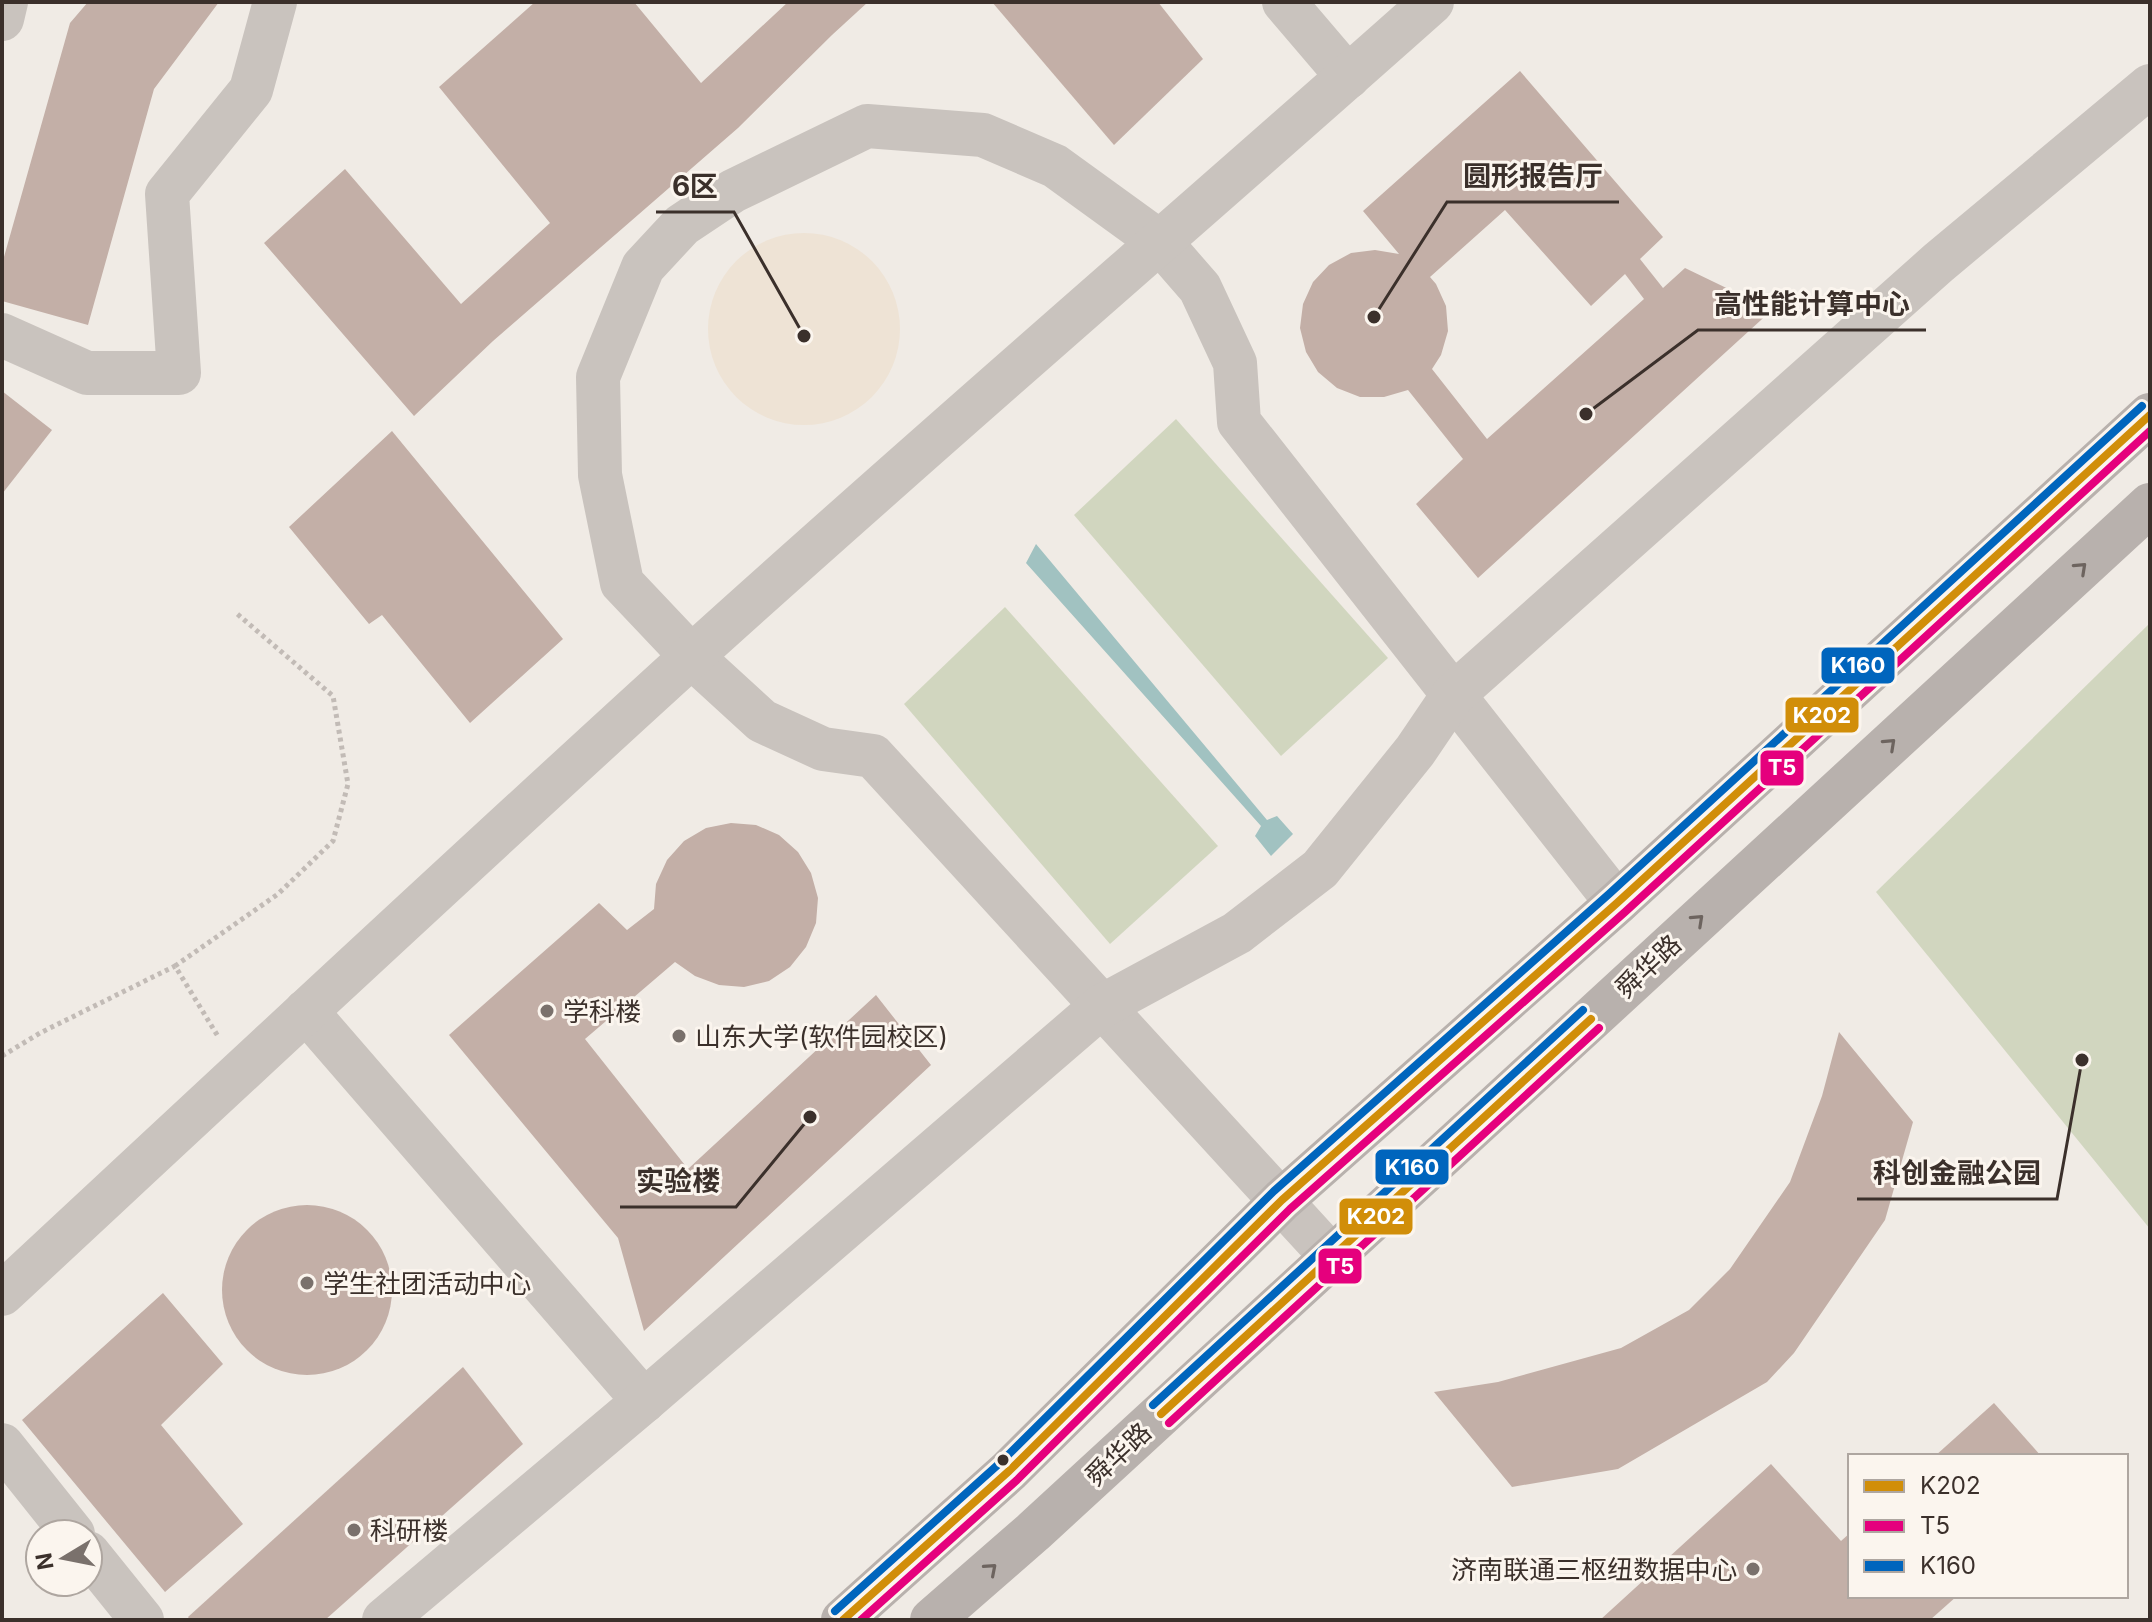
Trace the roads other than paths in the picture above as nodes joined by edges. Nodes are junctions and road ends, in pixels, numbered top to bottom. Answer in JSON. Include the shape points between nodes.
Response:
{"nodes":[{"id":1,"x":6,"y":2,"type":"edge"},
{"id":2,"x":275,"y":2,"type":"edge"},
{"id":3,"x":1284,"y":2,"type":"edge"},
{"id":4,"x":1432,"y":2,"type":"edge"},
{"id":5,"x":2,"y":19,"type":"edge"},
{"id":6,"x":1348,"y":77,"type":"junction"},
{"id":7,"x":2150,"y":86,"type":"edge"},
{"id":8,"x":1160,"y":242,"type":"junction"},
{"id":9,"x":2,"y":335,"type":"edge"},
{"id":10,"x":2150,"y":415,"type":"edge"},
{"id":11,"x":2150,"y":505,"type":"edge"},
{"id":12,"x":692,"y":657,"type":"junction"},
{"id":13,"x":1453,"y":695,"type":"junction"},
{"id":14,"x":1617,"y":903,"type":"junction"},
{"id":15,"x":1102,"y":1006,"type":"junction"},
{"id":16,"x":306,"y":1011,"type":"junction"},
{"id":17,"x":1282,"y":1200,"type":"junction"},
{"id":18,"x":1332,"y":1257,"type":"junction"},
{"id":19,"x":2,"y":1294,"type":"edge"},
{"id":20,"x":644,"y":1401,"type":"junction"},
{"id":21,"x":2,"y":1445,"type":"edge"},
{"id":22,"x":60,"y":1518,"type":"edge"},
{"id":23,"x":104,"y":1573,"type":"edge"},
{"id":24,"x":142,"y":1620,"type":"edge"},
{"id":25,"x":384,"y":1620,"type":"edge"},
{"id":26,"x":843,"y":1620,"type":"edge"},
{"id":27,"x":932,"y":1620,"type":"edge"}],
"edges":[{"from":1,"to":5,"type":"street"},
{"from":2,"to":9,"type":"street","via":[[251,90],[167,194],[179,373],[87,373]]},
{"from":3,"to":6,"type":"street"},
{"from":4,"to":6,"type":"street"},
{"from":6,"to":8,"type":"street"},
{"from":7,"to":13,"type":"street","via":[[1938,263]]},
{"from":8,"to":12,"type":"street"},
{"from":8,"to":12,"type":"street","via":[[1055,166],[983,135],[867,126],[733,191],[682,225],[643,267],[598,377],[600,475],[622,583]]},
{"from":8,"to":13,"type":"street","via":[[1200,288],[1235,363],[1239,422]]},
{"from":10,"to":14,"type":"main road"},
{"from":18,"to":11,"type":"main road","name":"舜华路","one_way":true},
{"from":12,"to":15,"type":"street","via":[[762,721],[823,749],[873,756]]},
{"from":12,"to":16,"type":"street"},
{"from":13,"to":14,"type":"street"},
{"from":13,"to":15,"type":"street","via":[[1320,869],[1237,933]]},
{"from":14,"to":17,"type":"main road"},
{"from":15,"to":17,"type":"street"},
{"from":15,"to":20,"type":"street"},
{"from":16,"to":19,"type":"street"},
{"from":16,"to":20,"type":"street"},
{"from":17,"to":18,"type":"street"},
{"from":17,"to":26,"type":"main road","via":[[1009,1471]]},
{"from":27,"to":18,"type":"main road","name":"舜华路","one_way":true},
{"from":20,"to":25,"type":"street"},
{"from":21,"to":22,"type":"street"},
{"from":23,"to":24,"type":"street"}]}
